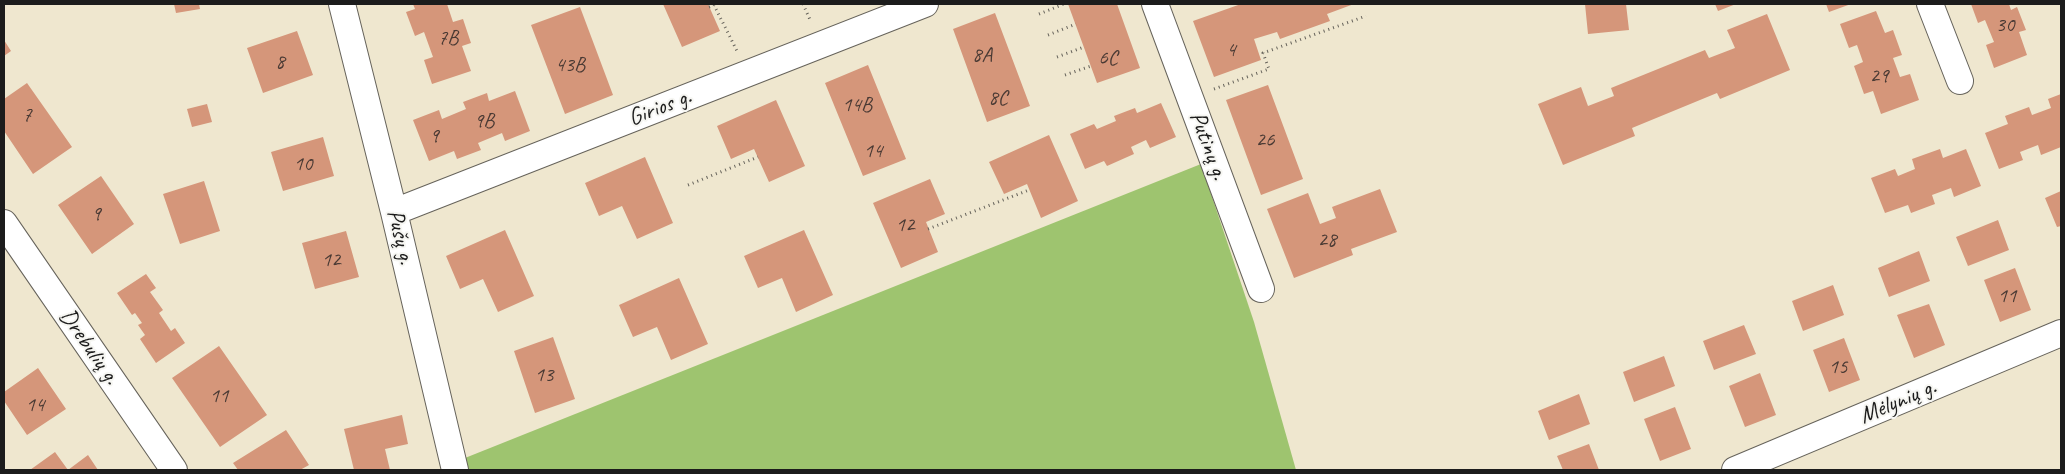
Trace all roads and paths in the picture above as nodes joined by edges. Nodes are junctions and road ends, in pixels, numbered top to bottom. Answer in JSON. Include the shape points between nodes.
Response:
{"nodes":[{"id":1,"x":342,"y":4,"type":"edge"},
{"id":2,"x":925,"y":4,"type":"edge"},
{"id":3,"x":1064,"y":4,"type":"edge"},
{"id":4,"x":1155,"y":4,"type":"edge"},
{"id":5,"x":1930,"y":4,"type":"edge"},
{"id":6,"x":710,"y":7,"type":"dead end"},
{"id":7,"x":1039,"y":14,"type":"dead end"},
{"id":8,"x":1366,"y":16,"type":"dead end"},
{"id":9,"x":1076,"y":24,"type":"dead end"},
{"id":10,"x":1048,"y":35,"type":"dead end"},
{"id":11,"x":1084,"y":47,"type":"dead end"},
{"id":12,"x":1057,"y":57,"type":"dead end"},
{"id":13,"x":1091,"y":66,"type":"dead end"},
{"id":14,"x":748,"y":73,"type":"junction"},
{"id":15,"x":1065,"y":76,"type":"dead end"},
{"id":16,"x":1960,"y":81,"type":"dead end"},
{"id":17,"x":1190,"y":98,"type":"junction"},
{"id":18,"x":758,"y":157,"type":"dead end"},
{"id":19,"x":688,"y":185,"type":"dead end"},
{"id":20,"x":1029,"y":190,"type":"dead end"},
{"id":21,"x":394,"y":212,"type":"junction"},
{"id":22,"x":4,"y":223,"type":"edge"},
{"id":23,"x":928,"y":228,"type":"dead end"},
{"id":24,"x":1261,"y":289,"type":"dead end"},
{"id":25,"x":2061,"y":333,"type":"edge"},
{"id":26,"x":174,"y":470,"type":"edge"},
{"id":27,"x":455,"y":470,"type":"edge"},
{"id":28,"x":1735,"y":470,"type":"edge"}],
"edges":[{"from":1,"to":21,"type":"street","name":"Pušų g."},
{"from":2,"to":14,"type":"street","name":"Girios g."},
{"from":3,"to":7,"type":"path"},
{"from":4,"to":17,"type":"street","name":"Putinų g."},
{"from":5,"to":16,"type":"street"},
{"from":6,"to":14,"type":"path","via":[[714,5]]},
{"from":8,"to":17,"type":"path","via":[[1264,53],[1269,69]]},
{"from":9,"to":10,"type":"path"},
{"from":11,"to":12,"type":"path"},
{"from":13,"to":15,"type":"path"},
{"from":14,"to":21,"type":"street","name":"Girios g."},
{"from":17,"to":24,"type":"street","name":"Putinų g."},
{"from":18,"to":19,"type":"path"},
{"from":20,"to":23,"type":"path"},
{"from":21,"to":27,"type":"street","name":"Pušų g."},
{"from":22,"to":26,"type":"street","name":"Drebulių g."},
{"from":25,"to":28,"type":"street","name":"Mėlynių g."}]}
